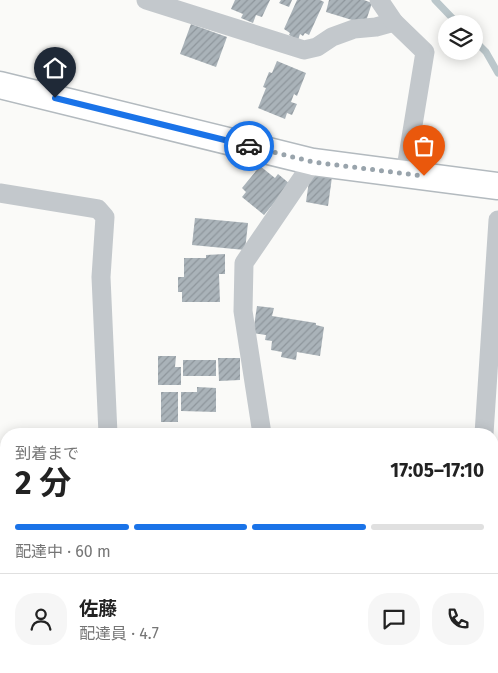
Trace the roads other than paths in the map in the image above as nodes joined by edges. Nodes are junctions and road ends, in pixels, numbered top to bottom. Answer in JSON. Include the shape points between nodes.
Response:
{"nodes":[{"id":1,"x":146,"y":0,"type":"edge"},
{"id":2,"x":379,"y":0,"type":"edge"},
{"id":3,"x":394,"y":22,"type":"junction"},
{"id":4,"x":0,"y":85,"type":"edge"},
{"id":5,"x":313,"y":162,"type":"junction"},
{"id":6,"x":405,"y":174,"type":"junction"},
{"id":7,"x":498,"y":186,"type":"edge"},
{"id":8,"x":0,"y":192,"type":"edge"},
{"id":9,"x":498,"y":220,"type":"edge"},
{"id":10,"x":108,"y":428,"type":"edge"},
{"id":11,"x":261,"y":428,"type":"edge"},
{"id":12,"x":484,"y":428,"type":"edge"}],
"edges":[{"from":1,"to":3,"type":"street","via":[[304,50],[354,29]]},
{"from":2,"to":3,"type":"street"},
{"from":3,"to":6,"type":"street","via":[[425,52]]},
{"from":4,"to":5,"type":"street"},
{"from":5,"to":6,"type":"street"},
{"from":5,"to":11,"type":"street","via":[[244,263],[243,311]]},
{"from":6,"to":7,"type":"street"},
{"from":8,"to":10,"type":"street","via":[[98,209],[105,217],[101,277]]},
{"from":9,"to":12,"type":"street"}]}
